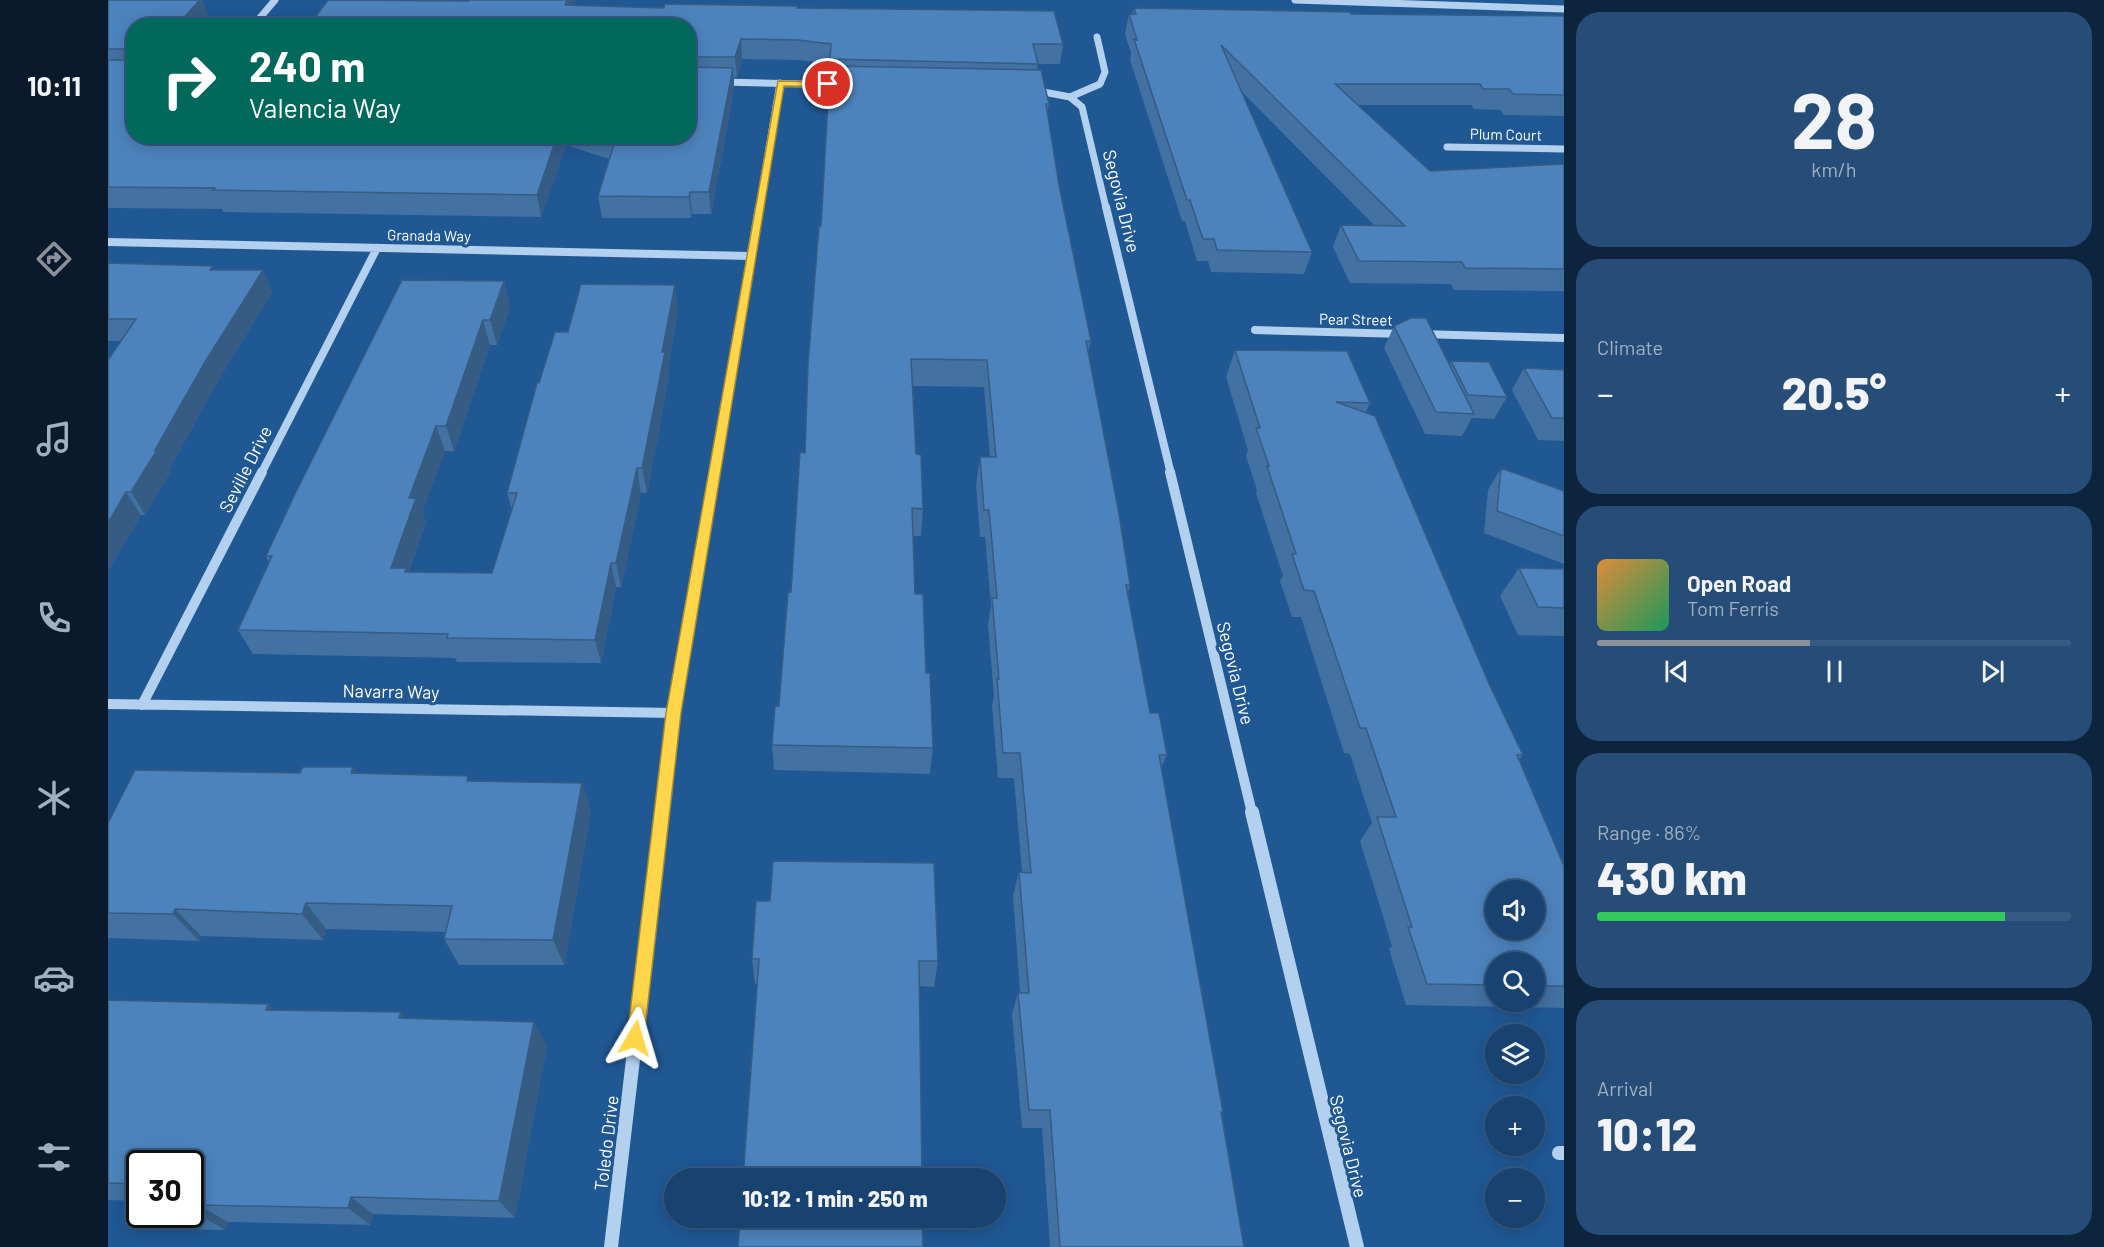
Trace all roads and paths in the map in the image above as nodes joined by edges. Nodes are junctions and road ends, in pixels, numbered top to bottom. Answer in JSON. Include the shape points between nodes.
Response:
{"nodes":[{"id":1,"x":274,"y":0,"type":"edge"},
{"id":2,"x":1295,"y":0,"type":"edge"},
{"id":3,"x":1564,"y":9,"type":"edge"},
{"id":4,"x":259,"y":18,"type":"edge"},
{"id":5,"x":1097,"y":37,"type":"dead end"},
{"id":6,"x":711,"y":82,"type":"edge"},
{"id":7,"x":780,"y":83,"type":"junction"},
{"id":8,"x":852,"y":85,"type":"edge"},
{"id":9,"x":1019,"y":90,"type":"edge"},
{"id":10,"x":1070,"y":97,"type":"junction"},
{"id":11,"x":1447,"y":147,"type":"dead end"},
{"id":12,"x":1564,"y":149,"type":"edge"},
{"id":13,"x":108,"y":242,"type":"edge"},
{"id":14,"x":377,"y":248,"type":"junction"},
{"id":15,"x":750,"y":255,"type":"junction"},
{"id":16,"x":1255,"y":330,"type":"dead end"},
{"id":17,"x":1564,"y":338,"type":"edge"},
{"id":18,"x":108,"y":704,"type":"edge"},
{"id":19,"x":142,"y":705,"type":"junction"},
{"id":20,"x":674,"y":713,"type":"junction"},
{"id":21,"x":611,"y":1247,"type":"edge"},
{"id":22,"x":1357,"y":1247,"type":"edge"}],
"edges":[{"from":1,"to":4,"type":"street"},
{"from":2,"to":3,"type":"street"},
{"from":5,"to":10,"type":"street","via":[[1105,72],[1100,84]]},
{"from":6,"to":7,"type":"street"},
{"from":7,"to":8,"type":"street"},
{"from":7,"to":15,"type":"street","name":"Toledo Drive"},
{"from":9,"to":10,"type":"street","via":[[1043,90]]},
{"from":10,"to":22,"type":"street","name":"Segovia Drive","via":[[1082,107]]},
{"from":11,"to":12,"type":"street","name":"Plum Court"},
{"from":13,"to":14,"type":"street","name":"Granada Way"},
{"from":14,"to":15,"type":"street","name":"Granada Way"},
{"from":14,"to":19,"type":"street","name":"Seville Drive"},
{"from":15,"to":20,"type":"street","name":"Toledo Drive"},
{"from":16,"to":17,"type":"street","name":"Pear Street"},
{"from":18,"to":19,"type":"street","name":"Navarra Way"},
{"from":19,"to":20,"type":"street","name":"Navarra Way"},
{"from":20,"to":21,"type":"street","name":"Toledo Drive"}]}
